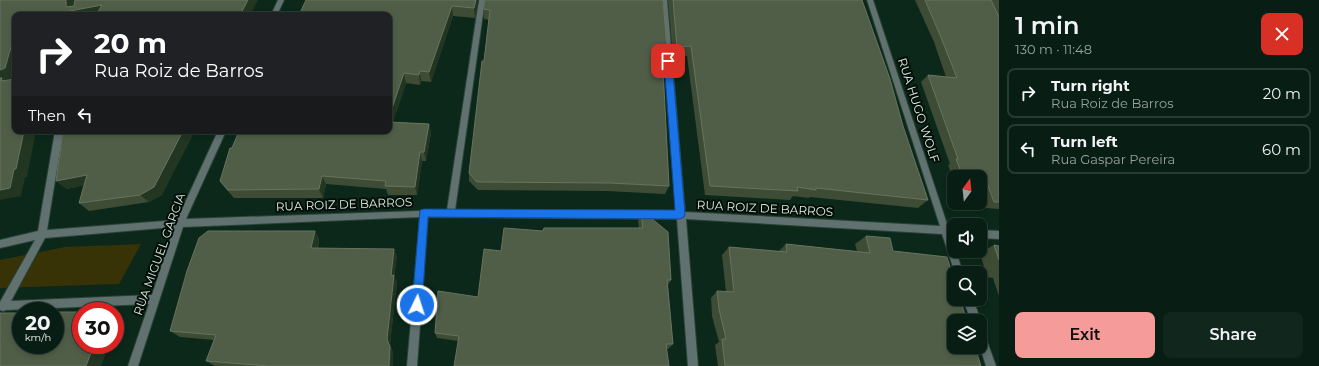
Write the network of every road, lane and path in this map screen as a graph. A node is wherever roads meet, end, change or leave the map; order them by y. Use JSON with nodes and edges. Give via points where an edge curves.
{"nodes":[{"id":1,"x":281,"y":0,"type":"edge"},
{"id":2,"x":482,"y":0,"type":"edge"},
{"id":3,"x":664,"y":0,"type":"edge"},
{"id":4,"x":870,"y":0,"type":"edge"},
{"id":5,"x":275,"y":12,"type":"edge"},
{"id":6,"x":59,"y":134,"type":"edge"},
{"id":7,"x":221,"y":134,"type":"edge"},
{"id":8,"x":424,"y":213,"type":"junction"},
{"id":9,"x":450,"y":214,"type":"junction"},
{"id":10,"x":680,"y":214,"type":"junction"},
{"id":11,"x":180,"y":223,"type":"junction"},
{"id":12,"x":945,"y":231,"type":"junction"},
{"id":13,"x":42,"y":234,"type":"junction"},
{"id":14,"x":987,"y":234,"type":"edge"},
{"id":15,"x":999,"y":235,"type":"edge"},
{"id":16,"x":0,"y":244,"type":"edge"},
{"id":17,"x":957,"y":266,"type":"edge"},
{"id":18,"x":154,"y":299,"type":"junction"},
{"id":19,"x":1,"y":306,"type":"edge"},
{"id":20,"x":987,"y":354,"type":"edge"},
{"id":21,"x":133,"y":366,"type":"edge"},
{"id":22,"x":412,"y":366,"type":"edge"},
{"id":23,"x":693,"y":366,"type":"edge"},
{"id":24,"x":991,"y":366,"type":"edge"}],
"edges":[{"from":1,"to":5,"type":"street"},
{"from":2,"to":9,"type":"street"},
{"from":3,"to":10,"type":"street"},
{"from":4,"to":12,"type":"street","name":"RUA HUGO WOLF"},
{"from":6,"to":13,"type":"street"},
{"from":7,"to":11,"type":"street","name":"RUA MIGUEL GARCIA"},
{"from":8,"to":9,"type":"street","name":"RUA ROIZ DE BARROS"},
{"from":8,"to":11,"type":"street","name":"RUA ROIZ DE BARROS"},
{"from":8,"to":22,"type":"street"},
{"from":9,"to":10,"type":"street","name":"RUA ROIZ DE BARROS"},
{"from":10,"to":12,"type":"street","name":"RUA ROIZ DE BARROS"},
{"from":10,"to":23,"type":"street"},
{"from":11,"to":13,"type":"street","name":"RUA ROIZ DE BARROS"},
{"from":11,"to":18,"type":"street","name":"RUA MIGUEL GARCIA"},
{"from":12,"to":17,"type":"street","name":"RUA HUGO WOLF"},
{"from":13,"to":16,"type":"street","name":"RUA ROIZ DE BARROS"},
{"from":13,"to":19,"type":"street"},
{"from":14,"to":15,"type":"street"},
{"from":18,"to":19,"type":"street"},
{"from":18,"to":21,"type":"street","name":"RUA MIGUEL GARCIA"},
{"from":20,"to":24,"type":"street"}]}
